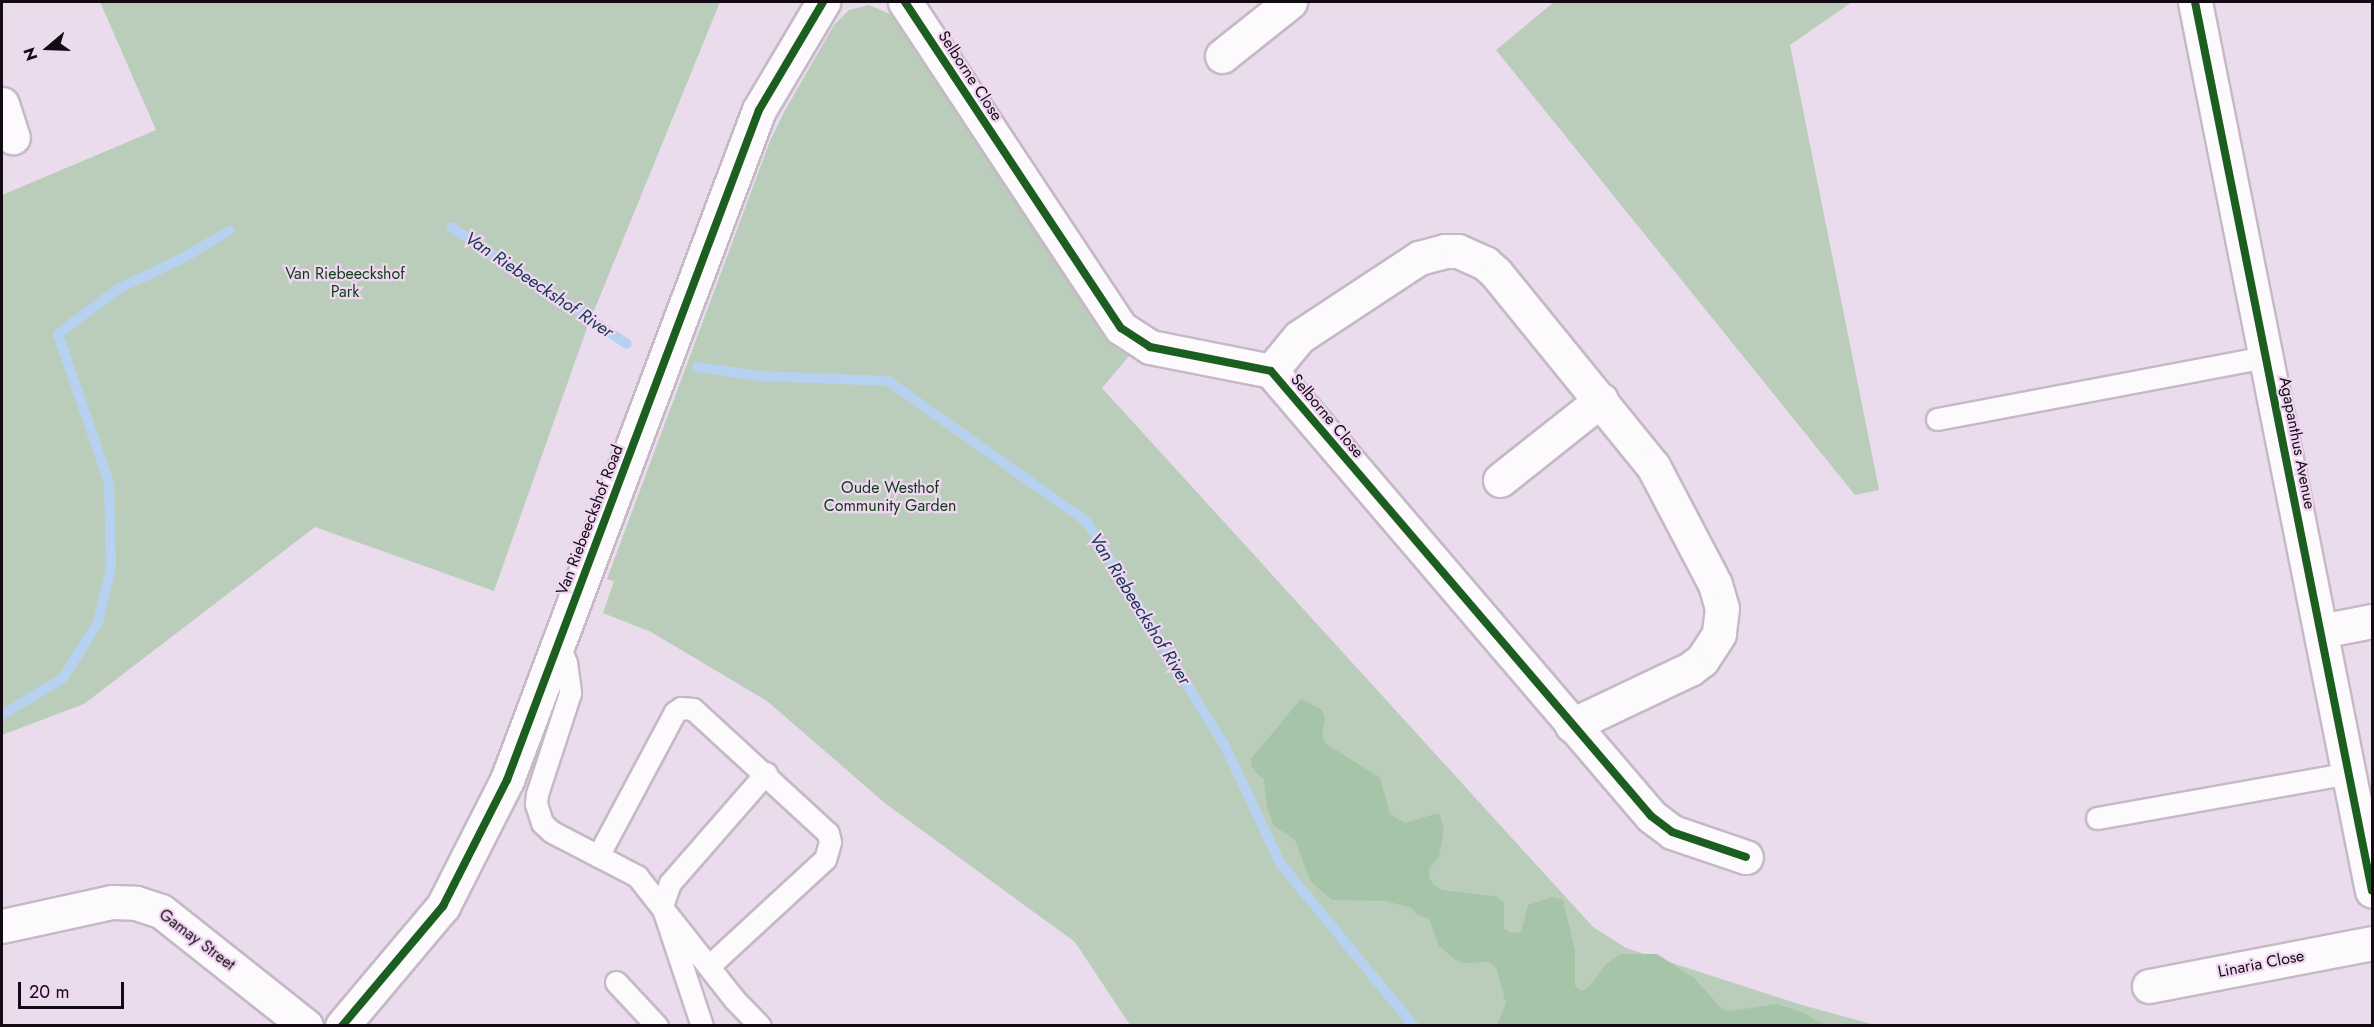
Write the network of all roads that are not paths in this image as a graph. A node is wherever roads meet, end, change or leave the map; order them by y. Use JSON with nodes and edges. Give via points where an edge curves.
{"nodes":[{"id":1,"x":823,"y":2,"type":"edge"},
{"id":2,"x":905,"y":2,"type":"edge"},
{"id":3,"x":1290,"y":2,"type":"edge"},
{"id":4,"x":2195,"y":2,"type":"edge"},
{"id":5,"x":1222,"y":57,"type":"dead end"},
{"id":6,"x":2,"y":104,"type":"edge"},
{"id":7,"x":13,"y":137,"type":"dead end"},
{"id":8,"x":2266,"y":357,"type":"junction"},
{"id":9,"x":1271,"y":371,"type":"junction"},
{"id":10,"x":1601,"y":400,"type":"junction"},
{"id":11,"x":1937,"y":419,"type":"dead end"},
{"id":12,"x":1500,"y":480,"type":"dead end"},
{"id":13,"x":2373,"y":621,"type":"edge"},
{"id":14,"x":2321,"y":631,"type":"junction"},
{"id":15,"x":558,"y":643,"type":"junction"},
{"id":16,"x":1572,"y":725,"type":"junction"},
{"id":17,"x":766,"y":772,"type":"junction"},
{"id":18,"x":2349,"y":773,"type":"junction"},
{"id":19,"x":2097,"y":818,"type":"dead end"},
{"id":20,"x":598,"y":856,"type":"junction"},
{"id":21,"x":1746,"y":857,"type":"dead end"},
{"id":22,"x":2373,"y":891,"type":"edge"},
{"id":23,"x":662,"y":906,"type":"junction"},
{"id":24,"x":2,"y":926,"type":"edge"},
{"id":25,"x":2373,"y":943,"type":"edge"},
{"id":26,"x":710,"y":965,"type":"junction"},
{"id":27,"x":616,"y":982,"type":"dead end"},
{"id":28,"x":2148,"y":986,"type":"dead end"},
{"id":29,"x":306,"y":1026,"type":"edge"},
{"id":30,"x":342,"y":1026,"type":"edge"},
{"id":31,"x":657,"y":1026,"type":"edge"},
{"id":32,"x":702,"y":1026,"type":"edge"},
{"id":33,"x":760,"y":1026,"type":"edge"}],
"edges":[{"from":1,"to":15,"type":"street","name":"Van Riebeeckshof Road","via":[[759,110]]},
{"from":2,"to":9,"type":"street","name":"Selborne Close","via":[[1121,328],[1150,347]]},
{"from":3,"to":5,"type":"street"},
{"from":4,"to":8,"type":"street","name":"Agapanthus Avenue"},
{"from":6,"to":7,"type":"street"},
{"from":8,"to":11,"type":"lane"},
{"from":8,"to":14,"type":"street","name":"Agapanthus Avenue"},
{"from":9,"to":10,"type":"street","name":"Selborne Close","via":[[1299,337],[1419,258],[1458,251],[1485,263],[1496,273]]},
{"from":9,"to":16,"type":"street","name":"Selborne Close"},
{"from":10,"to":12,"type":"street"},
{"from":10,"to":16,"type":"street","name":"Selborne Close","via":[[1653,466],[1715,584],[1722,621],[1712,648],[1690,669]]},
{"from":13,"to":14,"type":"street"},
{"from":14,"to":18,"type":"street","name":"Agapanthus Avenue"},
{"from":15,"to":20,"type":"lane","via":[[566,663],[570,693],[536,804],[542,824]]},
{"from":15,"to":30,"type":"street","name":"Van Riebeeckshof Road","via":[[507,780],[443,906]]},
{"from":16,"to":21,"type":"street","name":"Selborne Close","via":[[1661,825]]},
{"from":17,"to":20,"type":"lane","via":[[693,709],[681,708],[675,712]]},
{"from":17,"to":23,"type":"lane","via":[[670,882]]},
{"from":17,"to":26,"type":"lane","via":[[828,833],[825,859]]},
{"from":18,"to":19,"type":"lane"},
{"from":18,"to":22,"type":"street","name":"Agapanthus Avenue"},
{"from":20,"to":23,"type":"lane","via":[[637,876]]},
{"from":23,"to":26,"type":"lane"},
{"from":23,"to":32,"type":"lane"},
{"from":24,"to":29,"type":"street","name":"Gamay Street","via":[[112,902],[136,903],[161,911]]},
{"from":25,"to":28,"type":"street","name":"Linaria Close"},
{"from":26,"to":33,"type":"lane"},
{"from":27,"to":31,"type":"lane"}]}
